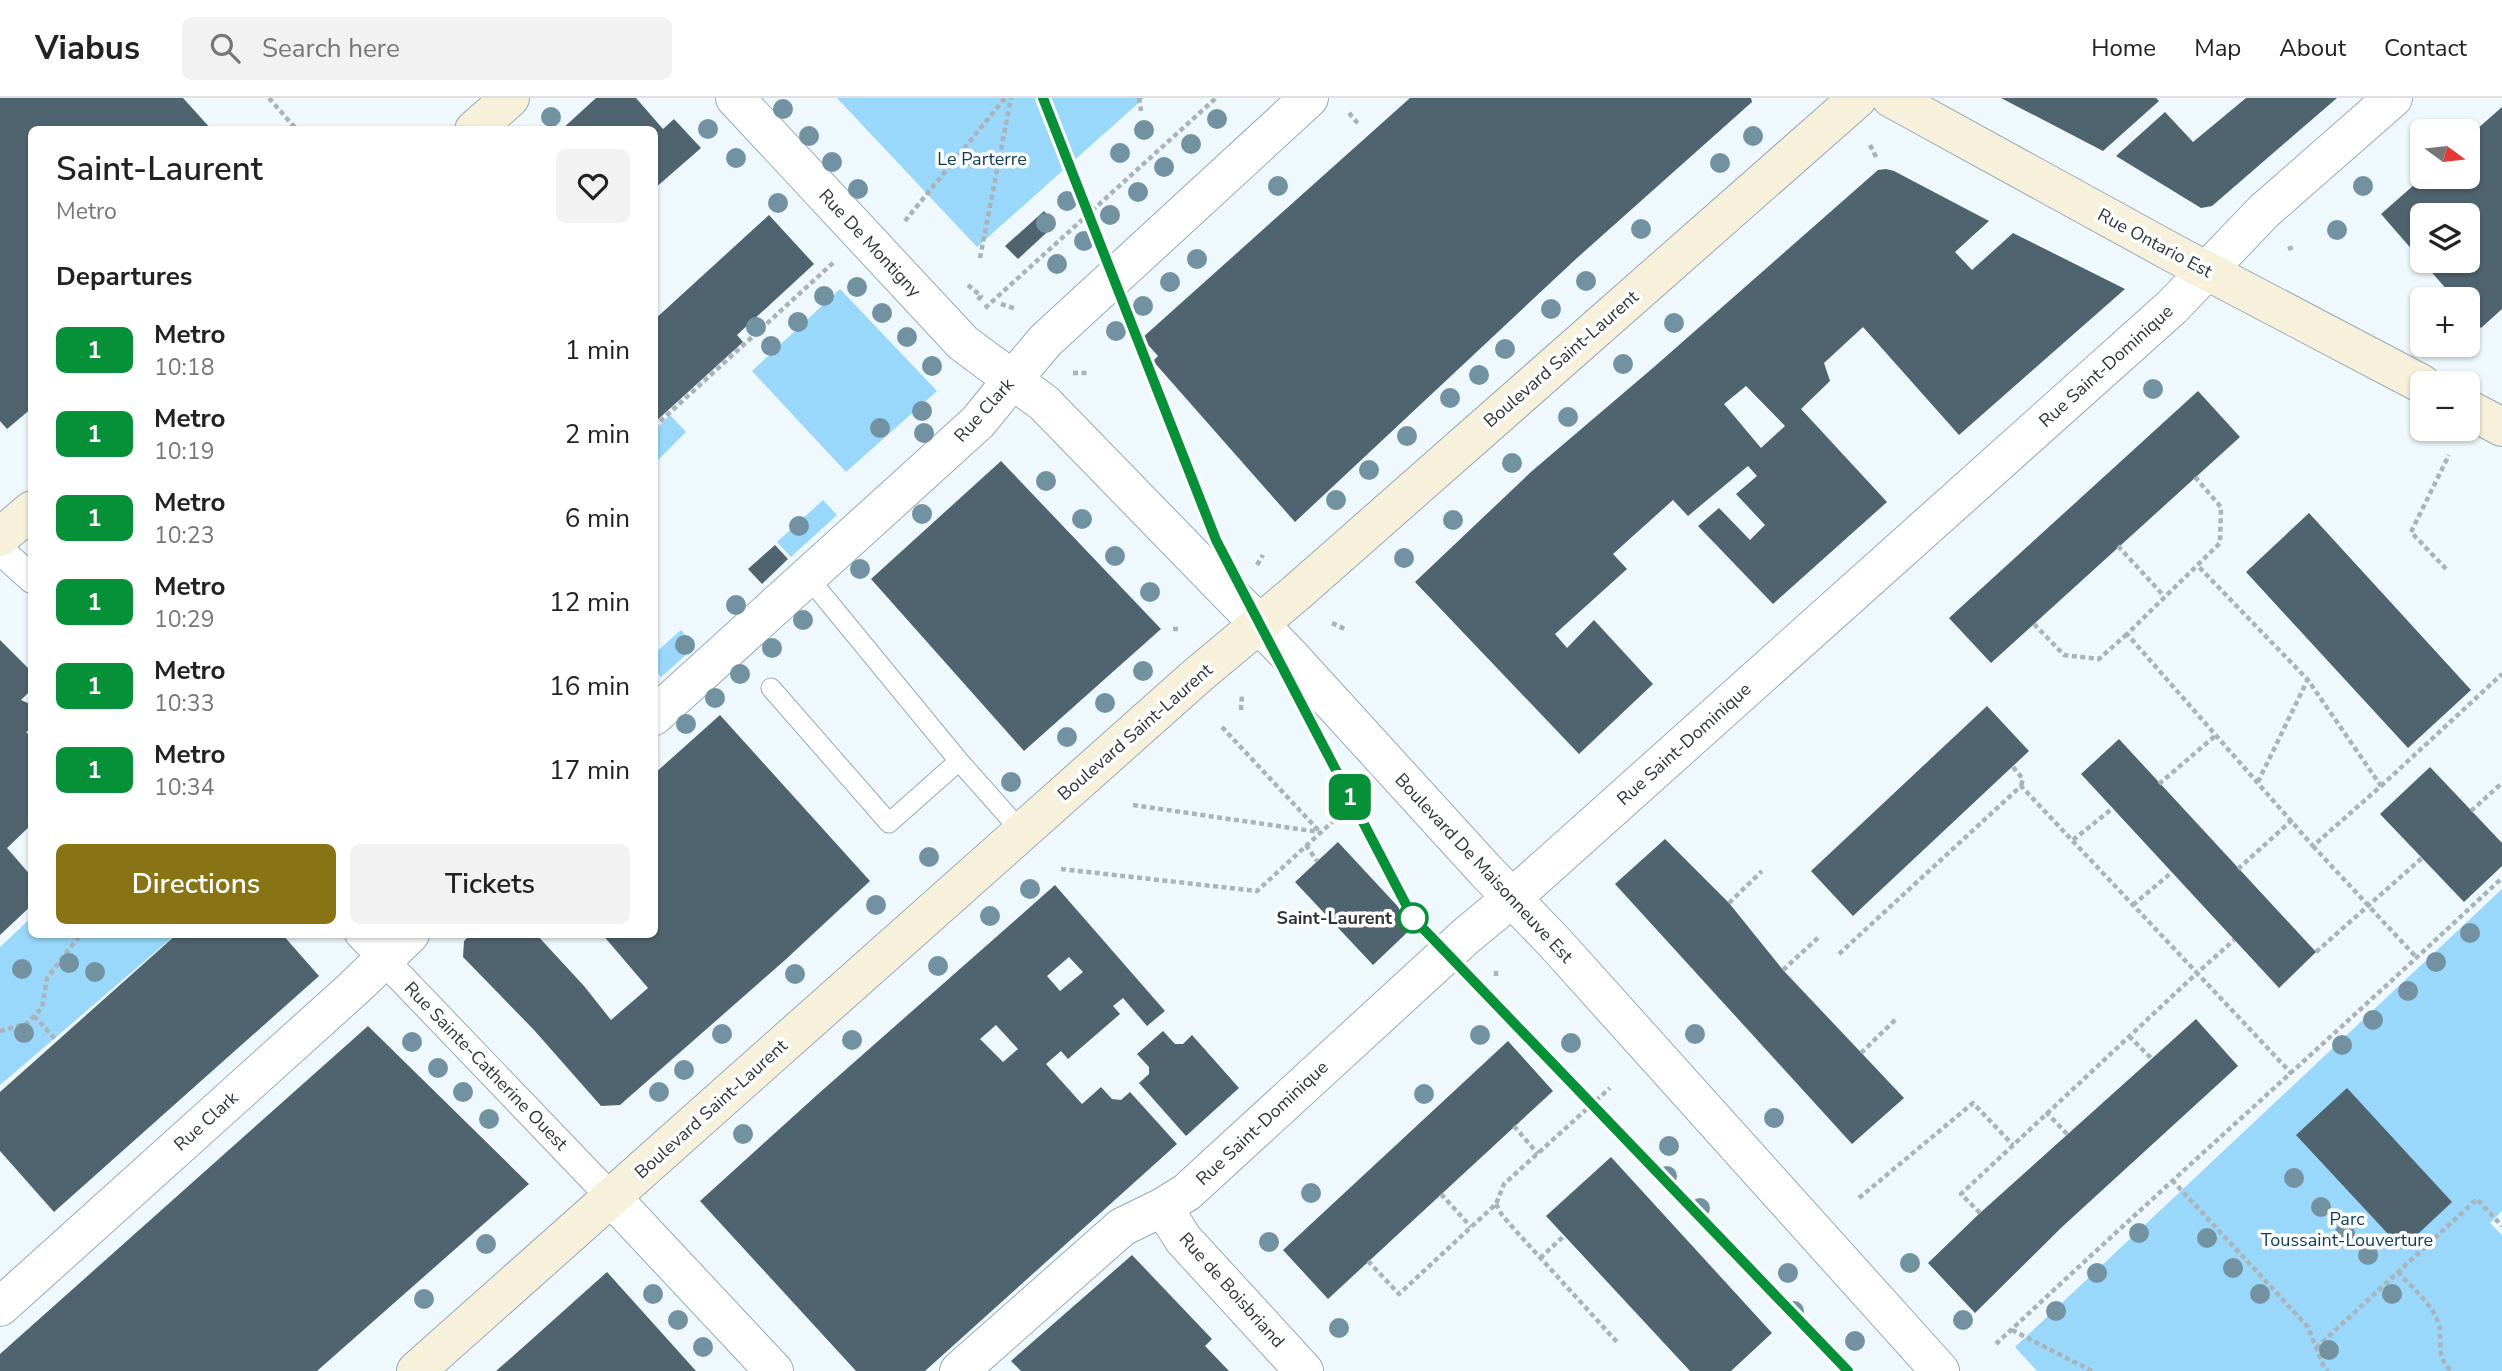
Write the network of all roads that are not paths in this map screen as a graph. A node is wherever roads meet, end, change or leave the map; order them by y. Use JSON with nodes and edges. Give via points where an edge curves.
{"nodes":[{"id":1,"x":510,"y":98,"type":"edge"},
{"id":2,"x":735,"y":98,"type":"edge"},
{"id":3,"x":1309,"y":98,"type":"edge"},
{"id":4,"x":1858,"y":98,"type":"edge"},
{"id":5,"x":1891,"y":98,"type":"edge"},
{"id":6,"x":2393,"y":98,"type":"edge"},
{"id":7,"x":478,"y":126,"type":"edge"},
{"id":8,"x":2207,"y":271,"type":"junction"},
{"id":9,"x":2410,"y":378,"type":"edge"},
{"id":10,"x":1013,"y":379,"type":"junction"},
{"id":11,"x":2480,"y":415,"type":"edge"},
{"id":12,"x":2502,"y":427,"type":"edge"},
{"id":13,"x":28,"y":513,"type":"edge"},
{"id":14,"x":0,"y":537,"type":"edge"},
{"id":15,"x":0,"y":550,"type":"edge"},
{"id":16,"x":28,"y":575,"type":"edge"},
{"id":17,"x":807,"y":576,"type":"junction"},
{"id":18,"x":1258,"y":625,"type":"junction"},
{"id":19,"x":771,"y":688,"type":"dead end"},
{"id":20,"x":658,"y":712,"type":"edge"},
{"id":21,"x":959,"y":761,"type":"junction"},
{"id":22,"x":1022,"y":832,"type":"junction"},
{"id":23,"x":1512,"y":898,"type":"junction"},
{"id":24,"x":399,"y":938,"type":"edge"},
{"id":25,"x":371,"y":948,"type":"edge"},
{"id":26,"x":611,"y":1198,"type":"junction"},
{"id":27,"x":1163,"y":1207,"type":"junction"},
{"id":28,"x":0,"y":1307,"type":"edge"},
{"id":29,"x":416,"y":1371,"type":"edge"},
{"id":30,"x":774,"y":1371,"type":"edge"},
{"id":31,"x":959,"y":1371,"type":"edge"},
{"id":32,"x":1304,"y":1371,"type":"edge"},
{"id":33,"x":1940,"y":1371,"type":"edge"}],
"edges":[{"from":1,"to":7,"type":"main road"},
{"from":2,"to":10,"type":"street","name":"Rue De Montigny","via":[[963,343]]},
{"from":3,"to":10,"type":"street","name":"Rue Clark","via":[[1045,341]]},
{"from":4,"to":18,"type":"main road","name":"Boulevard Saint-Laurent"},
{"from":5,"to":8,"type":"main road","name":"Rue Ontario Est"},
{"from":6,"to":8,"type":"street","name":"Rue Saint-Dominique","via":[[2264,211]]},
{"from":8,"to":9,"type":"main road","name":"Rue Ontario Est"},
{"from":8,"to":23,"type":"street","name":"Rue Saint-Dominique"},
{"from":10,"to":17,"type":"street","name":"Rue Clark","via":[[978,422]]},
{"from":10,"to":18,"type":"street","name":"Boulevard De Maisonneuve Est","via":[[1044,403]]},
{"from":11,"to":12,"type":"main road"},
{"from":13,"to":14,"type":"main road"},
{"from":15,"to":16,"type":"street"},
{"from":17,"to":20,"type":"street","name":"Rue Clark"},
{"from":17,"to":21,"type":"lane"},
{"from":18,"to":22,"type":"main road","name":"Boulevard Saint-Laurent"},
{"from":18,"to":23,"type":"street","name":"Boulevard De Maisonneuve Est"},
{"from":19,"to":21,"type":"lane","via":[[889,823]]},
{"from":21,"to":22,"type":"lane"},
{"from":22,"to":26,"type":"main road","name":"Boulevard Saint-Laurent"},
{"from":23,"to":27,"type":"street","name":"Rue Saint-Dominique","via":[[1187,1192]]},
{"from":23,"to":33,"type":"street","name":"Boulevard De Maisonneuve Est"},
{"from":24,"to":25,"type":"street","name":"Rue Clark"},
{"from":25,"to":26,"type":"street","name":"Rue Sainte-Catherine Ouest"},
{"from":25,"to":28,"type":"street","name":"Rue Clark"},
{"from":26,"to":29,"type":"main road","name":"Boulevard Saint-Laurent"},
{"from":26,"to":30,"type":"street"},
{"from":27,"to":31,"type":"street","name":"Rue Saint-Dominique","via":[[1122,1227]]},
{"from":27,"to":32,"type":"street","name":"Rue de Boisbriand","via":[[1183,1239]]}]}
